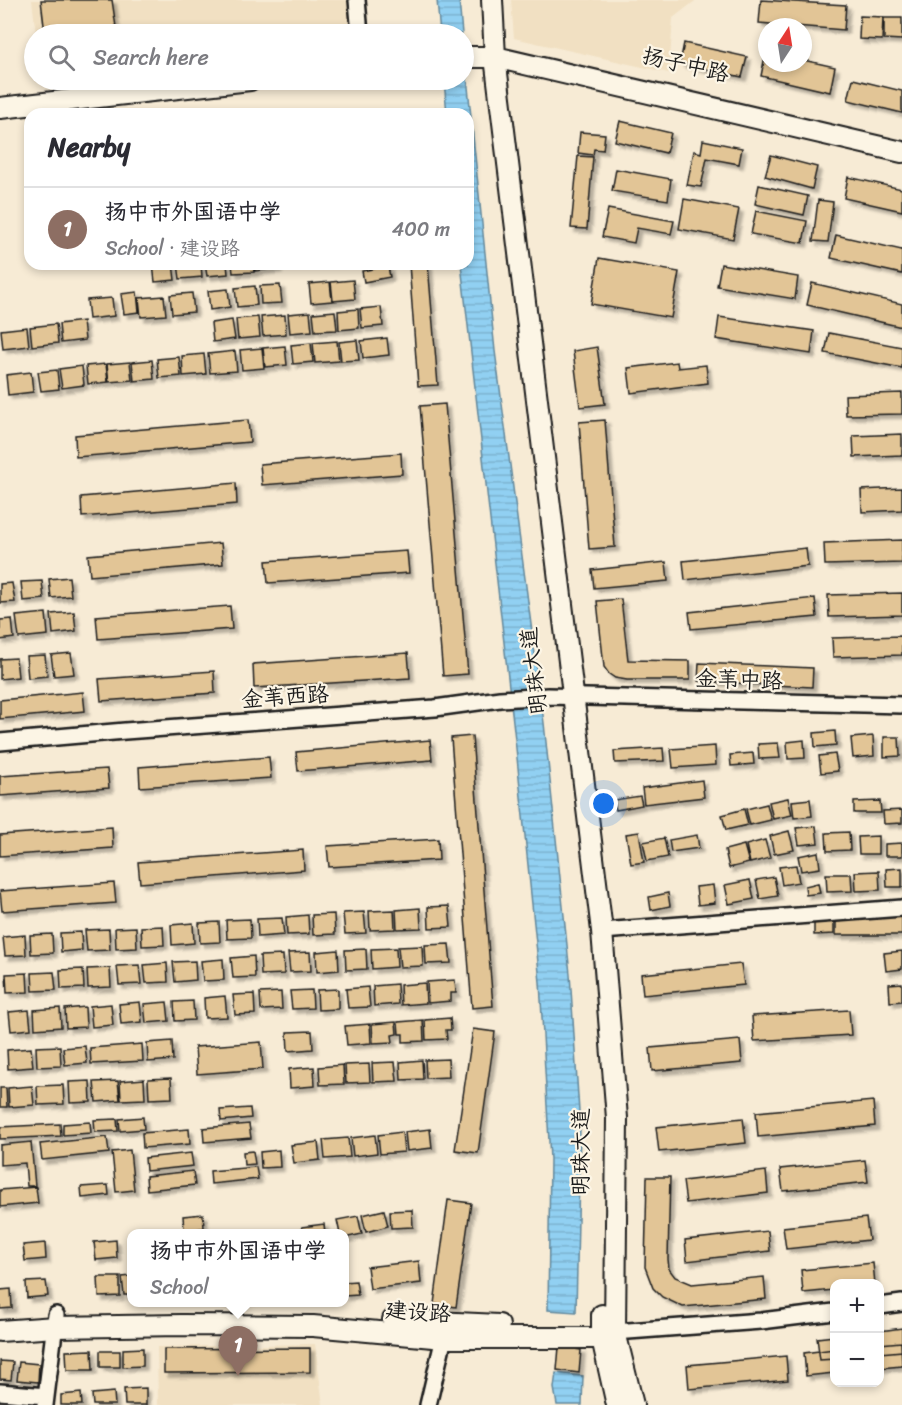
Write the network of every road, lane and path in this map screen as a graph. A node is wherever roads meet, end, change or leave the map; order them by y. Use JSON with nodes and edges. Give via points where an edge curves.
{"nodes":[{"id":1,"x":357,"y":0,"type":"edge"},
{"id":2,"x":480,"y":0,"type":"edge"},
{"id":3,"x":492,"y":0,"type":"edge"},
{"id":4,"x":359,"y":24,"type":"edge"},
{"id":5,"x":478,"y":51,"type":"edge"},
{"id":6,"x":63,"y":90,"type":"edge"},
{"id":7,"x":161,"y":90,"type":"edge"},
{"id":8,"x":0,"y":97,"type":"edge"},
{"id":9,"x":0,"y":108,"type":"edge"},
{"id":10,"x":902,"y":139,"type":"edge"},
{"id":11,"x":902,"y":152,"type":"edge"},
{"id":12,"x":561,"y":696,"type":"junction"},
{"id":13,"x":902,"y":705,"type":"edge"},
{"id":14,"x":0,"y":742,"type":"edge"},
{"id":15,"x":902,"y":908,"type":"edge"},
{"id":16,"x":602,"y":931,"type":"junction"},
{"id":17,"x":902,"y":1303,"type":"edge"},
{"id":18,"x":884,"y":1305,"type":"edge"},
{"id":19,"x":830,"y":1312,"type":"edge"},
{"id":20,"x":0,"y":1319,"type":"edge"},
{"id":21,"x":55,"y":1321,"type":"junction"},
{"id":22,"x":0,"y":1331,"type":"edge"},
{"id":23,"x":446,"y":1331,"type":"junction"},
{"id":24,"x":606,"y":1332,"type":"junction"},
{"id":25,"x":0,"y":1392,"type":"edge"},
{"id":26,"x":46,"y":1400,"type":"edge"},
{"id":27,"x":428,"y":1405,"type":"edge"},
{"id":28,"x":616,"y":1405,"type":"edge"},
{"id":29,"x":633,"y":1405,"type":"edge"}],
"edges":[{"from":1,"to":4,"type":"street"},
{"from":2,"to":5,"type":"main road","name":"明珠大道"},
{"from":3,"to":5,"type":"main road","name":"明珠大道"},
{"from":5,"to":10,"type":"main road","name":"扬子中路"},
{"from":5,"to":11,"type":"main road","name":"扬子中路"},
{"from":5,"to":12,"type":"main road","name":"明珠大道"},
{"from":6,"to":8,"type":"main road"},
{"from":7,"to":9,"type":"main road"},
{"from":12,"to":13,"type":"street","name":"金苇中路"},
{"from":12,"to":14,"type":"street","name":"金苇西路"},
{"from":12,"to":16,"type":"main road","name":"明珠大道"},
{"from":12,"to":24,"type":"main road","name":"明珠大道","via":[[606,1119]]},
{"from":15,"to":16,"type":"street"},
{"from":16,"to":24,"type":"main road","name":"明珠大道","via":[[617,1118]]},
{"from":17,"to":18,"type":"street"},
{"from":19,"to":24,"type":"street","name":"建设路"},
{"from":20,"to":21,"type":"main road","name":"建设路"},
{"from":21,"to":22,"type":"main road","name":"建设路"},
{"from":21,"to":23,"type":"main road","name":"建设路"},
{"from":21,"to":26,"type":"street"},
{"from":23,"to":24,"type":"main road","name":"建设路"},
{"from":23,"to":27,"type":"street"},
{"from":24,"to":28,"type":"main road"},
{"from":24,"to":29,"type":"main road"},
{"from":25,"to":26,"type":"street"}]}
